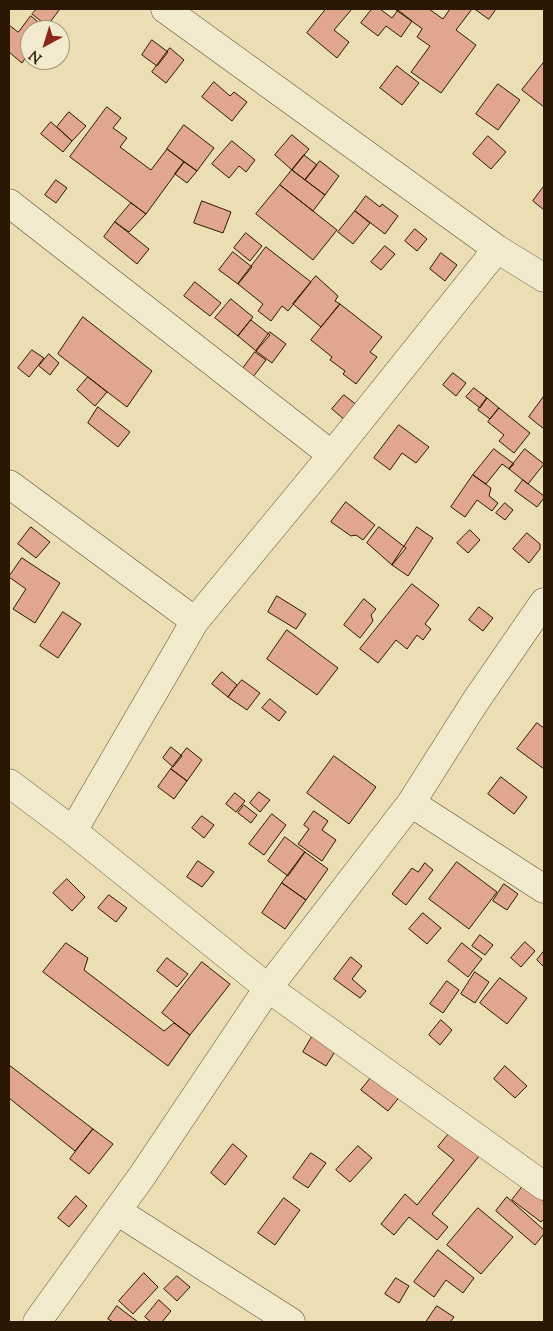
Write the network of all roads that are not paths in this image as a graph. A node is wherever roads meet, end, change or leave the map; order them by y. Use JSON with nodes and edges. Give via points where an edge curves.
{"nodes":[{"id":1,"x":165,"y":9,"type":"edge"},
{"id":2,"x":9,"y":203,"type":"edge"},
{"id":3,"x":497,"y":249,"type":"junction"},
{"id":4,"x":544,"y":278,"type":"edge"},
{"id":5,"x":332,"y":455,"type":"junction"},
{"id":6,"x":9,"y":484,"type":"edge"},
{"id":7,"x":542,"y":608,"type":"edge"},
{"id":8,"x":195,"y":621,"type":"junction"},
{"id":9,"x":9,"y":783,"type":"edge"},
{"id":10,"x":411,"y":803,"type":"junction"},
{"id":11,"x":73,"y":831,"type":"junction"},
{"id":12,"x":544,"y":890,"type":"edge"},
{"id":13,"x":268,"y":988,"type":"junction"},
{"id":14,"x":544,"y":1186,"type":"edge"},
{"id":15,"x":117,"y":1211,"type":"junction"},
{"id":16,"x":38,"y":1322,"type":"edge"},
{"id":17,"x":291,"y":1322,"type":"edge"}],
"edges":[{"from":1,"to":3,"type":"street"},
{"from":2,"to":5,"type":"street"},
{"from":3,"to":4,"type":"street"},
{"from":3,"to":5,"type":"street"},
{"from":5,"to":8,"type":"street"},
{"from":6,"to":8,"type":"street"},
{"from":7,"to":10,"type":"street"},
{"from":8,"to":11,"type":"street"},
{"from":9,"to":11,"type":"street"},
{"from":10,"to":12,"type":"street"},
{"from":10,"to":13,"type":"street"},
{"from":11,"to":13,"type":"street"},
{"from":13,"to":14,"type":"street"},
{"from":13,"to":15,"type":"street"},
{"from":15,"to":16,"type":"street"},
{"from":15,"to":17,"type":"street"}]}
